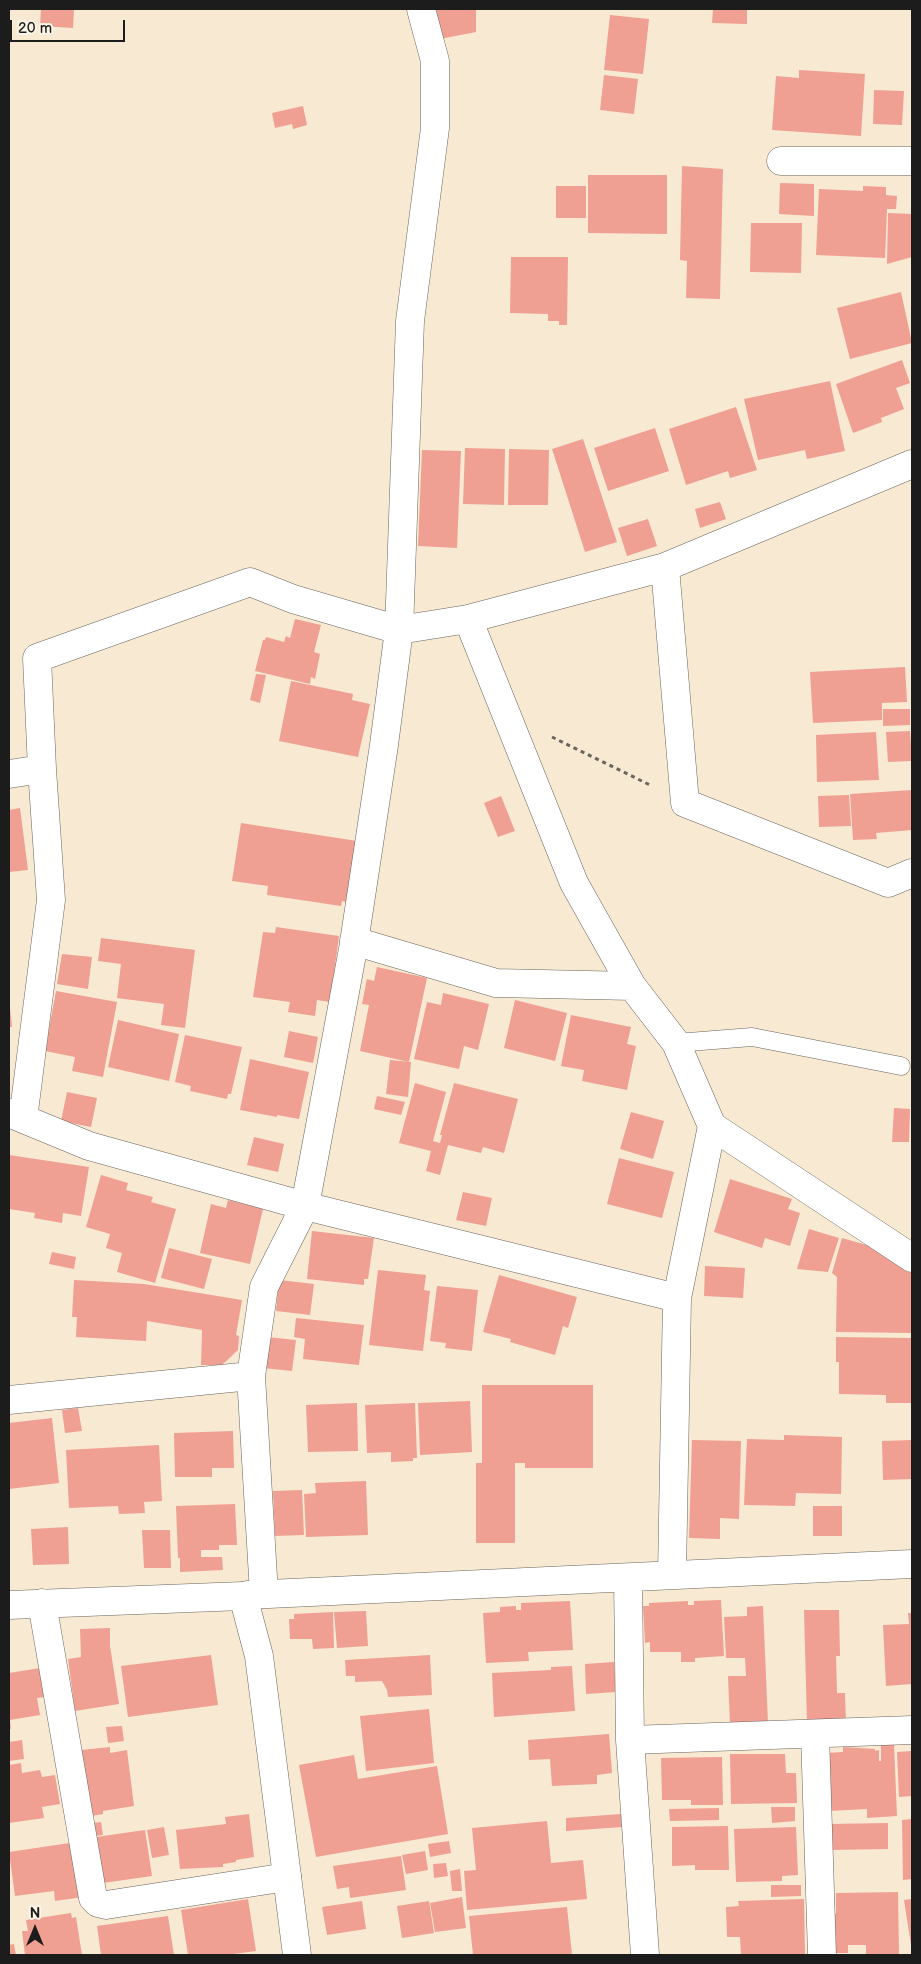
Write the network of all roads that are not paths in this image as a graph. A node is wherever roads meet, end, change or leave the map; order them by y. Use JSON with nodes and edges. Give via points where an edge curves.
{"nodes":[{"id":1,"x":421,"y":9,"type":"edge"},
{"id":2,"x":781,"y":161,"type":"dead end"},
{"id":3,"x":912,"y":161,"type":"edge"},
{"id":4,"x":912,"y":464,"type":"edge"},
{"id":5,"x":665,"y":567,"type":"junction"},
{"id":6,"x":468,"y":618,"type":"junction"},
{"id":7,"x":399,"y":630,"type":"junction"},
{"id":8,"x":42,"y":769,"type":"junction"},
{"id":9,"x":9,"y":774,"type":"edge"},
{"id":10,"x":912,"y":873,"type":"edge"},
{"id":11,"x":354,"y":942,"type":"junction"},
{"id":12,"x":632,"y":986,"type":"junction"},
{"id":13,"x":676,"y":1043,"type":"junction"},
{"id":14,"x":901,"y":1066,"type":"dead end"},
{"id":15,"x":16,"y":1116,"type":"edge"},
{"id":16,"x":712,"y":1126,"type":"junction"},
{"id":17,"x":305,"y":1206,"type":"junction"},
{"id":18,"x":912,"y":1258,"type":"edge"},
{"id":19,"x":677,"y":1298,"type":"junction"},
{"id":20,"x":251,"y":1376,"type":"junction"},
{"id":21,"x":9,"y":1400,"type":"edge"},
{"id":22,"x":912,"y":1564,"type":"edge"},
{"id":23,"x":672,"y":1574,"type":"junction"},
{"id":24,"x":628,"y":1578,"type":"junction"},
{"id":25,"x":254,"y":1595,"type":"junction"},
{"id":26,"x":42,"y":1603,"type":"junction"},
{"id":27,"x":9,"y":1605,"type":"edge"},
{"id":28,"x":912,"y":1730,"type":"edge"},
{"id":29,"x":815,"y":1734,"type":"junction"},
{"id":30,"x":630,"y":1740,"type":"junction"},
{"id":31,"x":287,"y":1877,"type":"junction"},
{"id":32,"x":297,"y":1955,"type":"edge"},
{"id":33,"x":645,"y":1955,"type":"edge"},
{"id":34,"x":822,"y":1955,"type":"edge"}],
"edges":[{"from":1,"to":7,"type":"street","via":[[436,61],[436,128],[410,321]]},
{"from":2,"to":3,"type":"street"},
{"from":4,"to":5,"type":"street"},
{"from":5,"to":6,"type":"street"},
{"from":5,"to":10,"type":"street","via":[[685,803],[888,883]]},
{"from":6,"to":7,"type":"street"},
{"from":6,"to":12,"type":"street","via":[[574,883]]},
{"from":7,"to":8,"type":"street","via":[[292,599],[250,582],[38,658]]},
{"from":7,"to":11,"type":"street"},
{"from":8,"to":9,"type":"street"},
{"from":8,"to":15,"type":"street","via":[[51,900]]},
{"from":11,"to":12,"type":"street","via":[[496,983]]},
{"from":11,"to":17,"type":"street"},
{"from":12,"to":13,"type":"street"},
{"from":13,"to":14,"type":"lane","via":[[752,1037]]},
{"from":13,"to":16,"type":"street"},
{"from":15,"to":17,"type":"street","via":[[89,1146]]},
{"from":16,"to":18,"type":"street"},
{"from":16,"to":19,"type":"street"},
{"from":17,"to":19,"type":"street"},
{"from":17,"to":20,"type":"street","via":[[264,1287]]},
{"from":19,"to":23,"type":"street"},
{"from":20,"to":21,"type":"street"},
{"from":20,"to":25,"type":"street"},
{"from":22,"to":23,"type":"street"},
{"from":23,"to":24,"type":"street"},
{"from":24,"to":25,"type":"street"},
{"from":24,"to":30,"type":"street"},
{"from":25,"to":26,"type":"street"},
{"from":25,"to":31,"type":"street"},
{"from":26,"to":27,"type":"street"},
{"from":26,"to":31,"type":"street","via":[[93,1898],[106,1905]]},
{"from":28,"to":29,"type":"street"},
{"from":29,"to":30,"type":"street"},
{"from":29,"to":34,"type":"street"},
{"from":30,"to":33,"type":"street"},
{"from":31,"to":32,"type":"street"}]}
